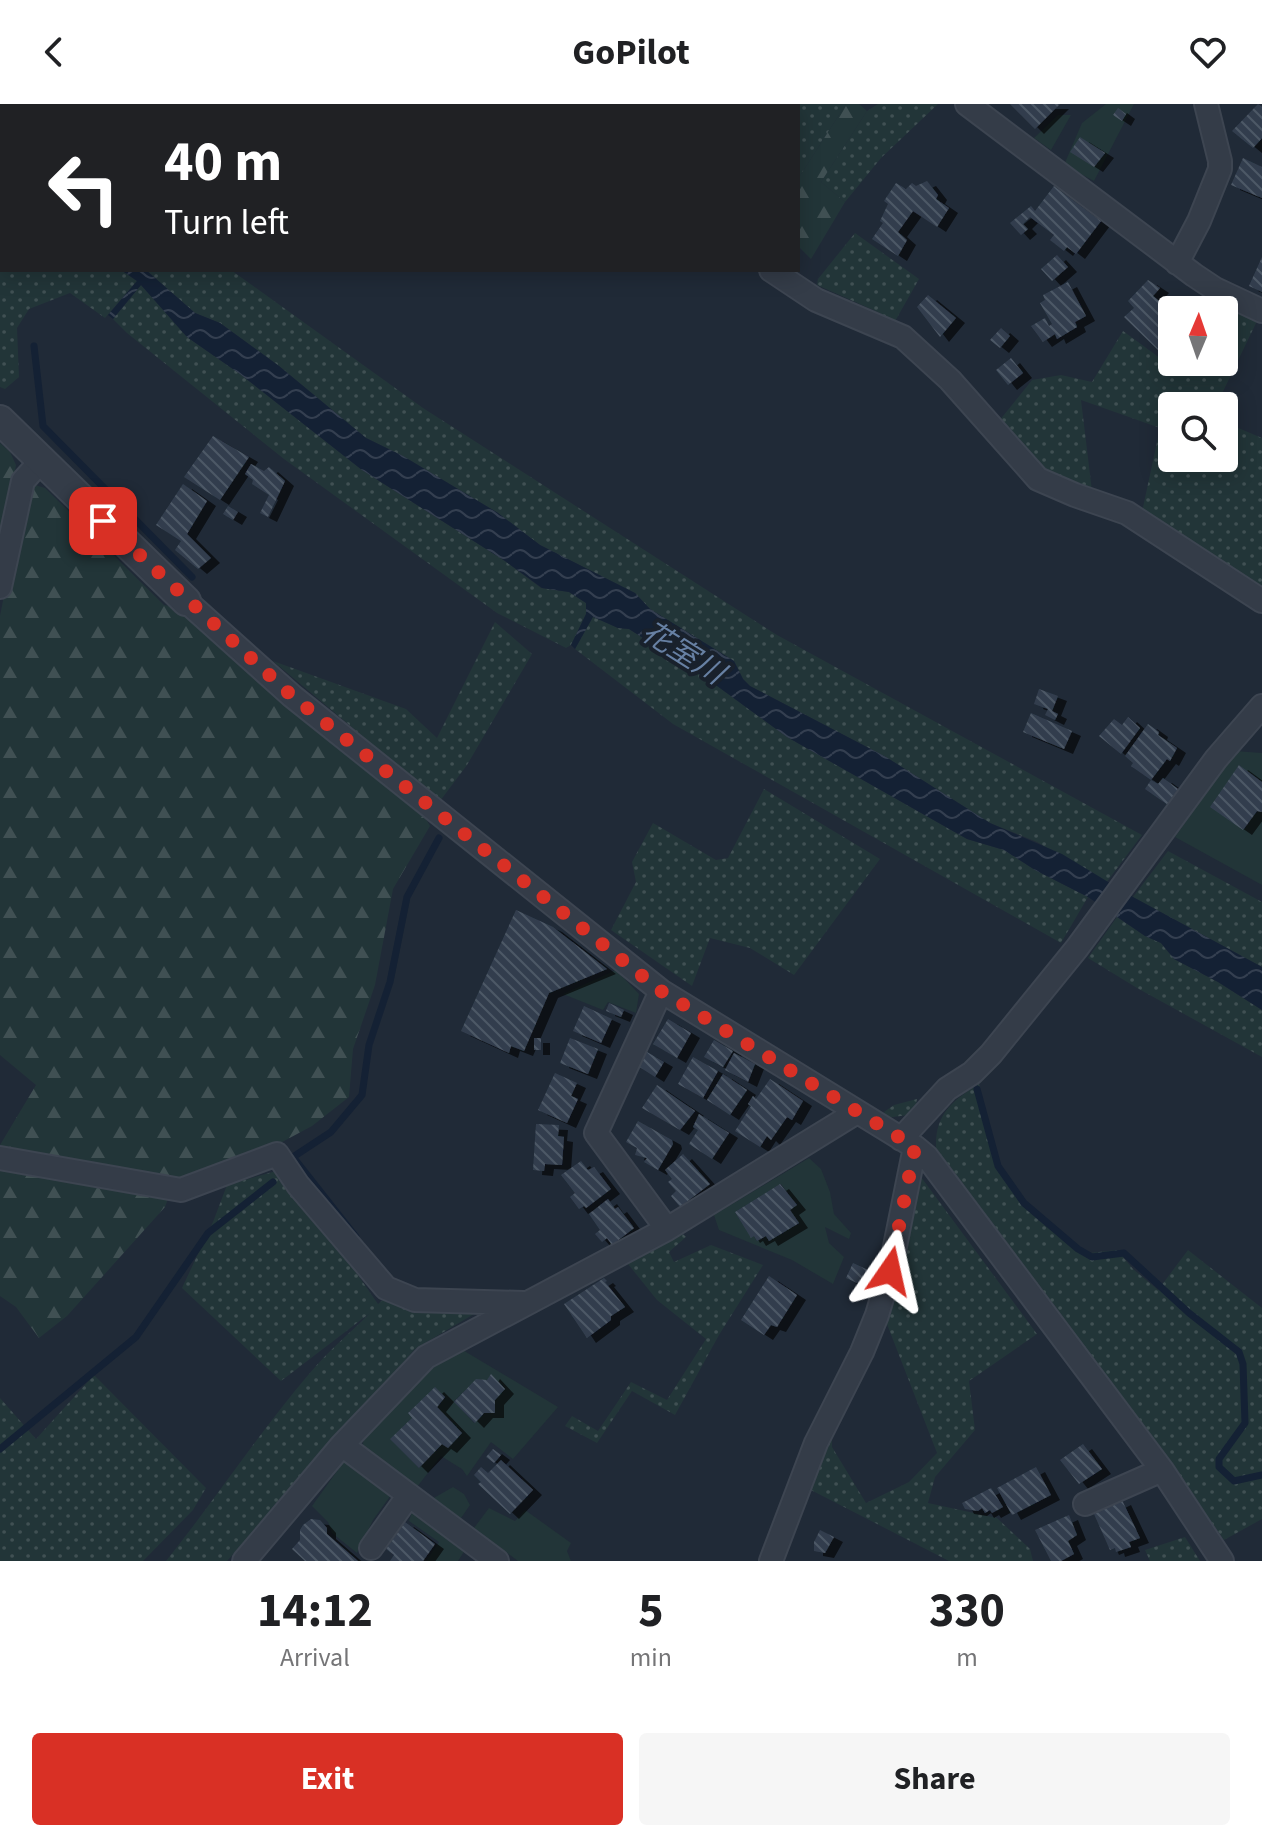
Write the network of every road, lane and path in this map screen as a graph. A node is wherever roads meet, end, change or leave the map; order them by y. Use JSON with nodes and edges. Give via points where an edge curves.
{"nodes":[{"id":1,"x":967,"y":104,"type":"edge"},
{"id":2,"x":1206,"y":104,"type":"edge"},
{"id":3,"x":1177,"y":263,"type":"junction"},
{"id":4,"x":774,"y":272,"type":"edge"},
{"id":5,"x":1262,"y":311,"type":"edge"},
{"id":6,"x":0,"y":420,"type":"edge"},
{"id":7,"x":41,"y":461,"type":"junction"},
{"id":8,"x":0,"y":587,"type":"edge"},
{"id":9,"x":186,"y":601,"type":"joint"},
{"id":10,"x":1262,"y":601,"type":"edge"},
{"id":11,"x":1262,"y":706,"type":"edge"},
{"id":12,"x":661,"y":991,"type":"junction"},
{"id":13,"x":857,"y":1112,"type":"junction"},
{"id":14,"x":908,"y":1143,"type":"junction"},
{"id":15,"x":0,"y":1158,"type":"edge"},
{"id":16,"x":667,"y":1229,"type":"junction"},
{"id":17,"x":524,"y":1303,"type":"junction"},
{"id":18,"x":342,"y":1445,"type":"junction"},
{"id":19,"x":1162,"y":1470,"type":"junction"},
{"id":20,"x":409,"y":1495,"type":"junction"},
{"id":21,"x":1085,"y":1504,"type":"dead end"},
{"id":22,"x":371,"y":1548,"type":"dead end"},
{"id":23,"x":244,"y":1561,"type":"edge"},
{"id":24,"x":497,"y":1561,"type":"edge"},
{"id":25,"x":771,"y":1561,"type":"edge"},
{"id":26,"x":1222,"y":1561,"type":"edge"}],
"edges":[{"from":1,"to":3,"type":"street"},
{"from":2,"to":3,"type":"street","via":[[1220,169]]},
{"from":3,"to":5,"type":"street"},
{"from":4,"to":10,"type":"street","via":[[816,300],[903,337],[950,380],[1038,479],[1127,513]]},
{"from":6,"to":7,"type":"street"},
{"from":7,"to":8,"type":"street","via":[[23,481]]},
{"from":7,"to":9,"type":"street"},
{"from":9,"to":12,"type":"street","via":[[292,696]]},
{"from":11,"to":14,"type":"street","via":[[1216,759],[1077,948],[991,1054],[947,1089]]},
{"from":12,"to":13,"type":"street"},
{"from":12,"to":16,"type":"street","via":[[596,1133]]},
{"from":13,"to":14,"type":"street"},
{"from":13,"to":16,"type":"street"},
{"from":14,"to":19,"type":"street","via":[[936,1167]]},
{"from":14,"to":25,"type":"street","via":[[890,1271],[877,1315],[816,1443]]},
{"from":15,"to":17,"type":"street","via":[[181,1190],[277,1154],[386,1288],[415,1300]]},
{"from":16,"to":17,"type":"street"},
{"from":17,"to":18,"type":"street","via":[[426,1357]]},
{"from":18,"to":20,"type":"street"},
{"from":18,"to":23,"type":"street"},
{"from":19,"to":21,"type":"street"},
{"from":19,"to":26,"type":"street"},
{"from":20,"to":22,"type":"street"},
{"from":20,"to":24,"type":"street"}]}
